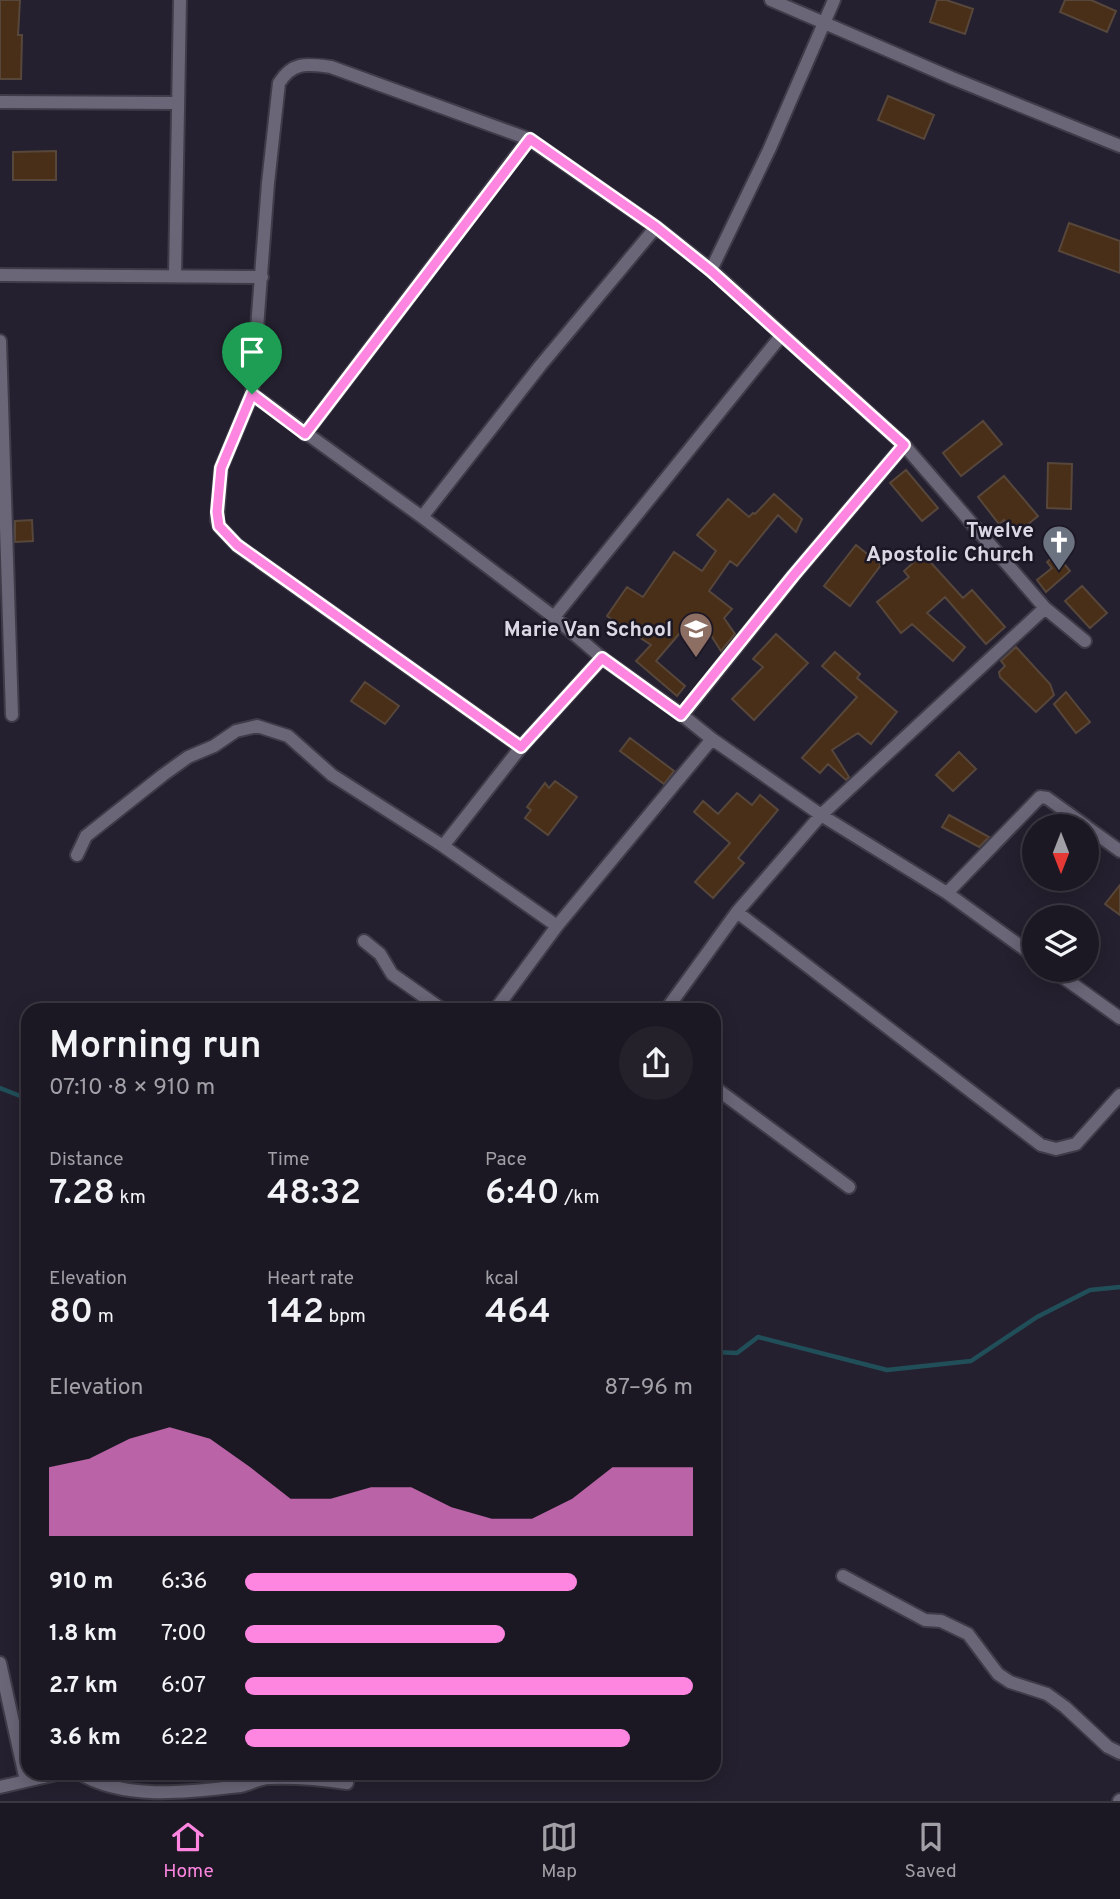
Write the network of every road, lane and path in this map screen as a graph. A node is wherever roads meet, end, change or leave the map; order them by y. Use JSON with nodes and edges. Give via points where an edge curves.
{"nodes":[{"id":1,"x":180,"y":0,"type":"edge"},
{"id":2,"x":771,"y":0,"type":"edge"},
{"id":3,"x":834,"y":0,"type":"edge"},
{"id":4,"x":824,"y":22,"type":"junction"},
{"id":5,"x":0,"y":102,"type":"edge"},
{"id":6,"x":177,"y":103,"type":"junction"},
{"id":7,"x":530,"y":139,"type":"junction"},
{"id":8,"x":1120,"y":146,"type":"edge"},
{"id":9,"x":656,"y":227,"type":"junction"},
{"id":10,"x":711,"y":271,"type":"junction"},
{"id":11,"x":0,"y":275,"type":"edge"},
{"id":12,"x":175,"y":276,"type":"junction"},
{"id":13,"x":262,"y":277,"type":"junction"},
{"id":14,"x":781,"y":336,"type":"junction"},
{"id":15,"x":0,"y":341,"type":"edge"},
{"id":16,"x":252,"y":394,"type":"junction"},
{"id":17,"x":305,"y":434,"type":"junction"},
{"id":18,"x":904,"y":445,"type":"junction"},
{"id":19,"x":422,"y":517,"type":"junction"},
{"id":20,"x":1045,"y":608,"type":"junction"},
{"id":21,"x":4,"y":611,"type":"edge"},
{"id":22,"x":554,"y":617,"type":"junction"},
{"id":23,"x":1084,"y":641,"type":"dead end"},
{"id":24,"x":602,"y":658,"type":"junction"},
{"id":25,"x":12,"y":715,"type":"dead end"},
{"id":26,"x":681,"y":715,"type":"junction"},
{"id":27,"x":712,"y":740,"type":"junction"},
{"id":28,"x":521,"y":747,"type":"junction"},
{"id":29,"x":1024,"y":814,"type":"edge"},
{"id":30,"x":1069,"y":814,"type":"edge"},
{"id":31,"x":821,"y":815,"type":"junction"},
{"id":32,"x":1022,"y":816,"type":"edge"},
{"id":33,"x":1099,"y":836,"type":"edge"},
{"id":34,"x":443,"y":846,"type":"junction"},
{"id":35,"x":1120,"y":851,"type":"edge"},
{"id":36,"x":77,"y":855,"type":"dead end"},
{"id":37,"x":947,"y":893,"type":"junction"},
{"id":38,"x":737,"y":912,"type":"junction"},
{"id":39,"x":557,"y":926,"type":"junction"},
{"id":40,"x":364,"y":941,"type":"dead end"},
{"id":41,"x":1022,"y":947,"type":"edge"},
{"id":42,"x":1070,"y":982,"type":"edge"},
{"id":43,"x":433,"y":1003,"type":"edge"},
{"id":44,"x":500,"y":1003,"type":"edge"},
{"id":45,"x":671,"y":1003,"type":"edge"},
{"id":46,"x":1120,"y":1018,"type":"edge"},
{"id":47,"x":721,"y":1092,"type":"edge"},
{"id":48,"x":1120,"y":1095,"type":"edge"},
{"id":49,"x":849,"y":1187,"type":"dead end"},
{"id":50,"x":843,"y":1576,"type":"dead end"},
{"id":51,"x":0,"y":1663,"type":"edge"},
{"id":52,"x":1120,"y":1753,"type":"edge"},
{"id":53,"x":21,"y":1758,"type":"edge"},
{"id":54,"x":30,"y":1780,"type":"edge"},
{"id":55,"x":90,"y":1780,"type":"edge"},
{"id":56,"x":258,"y":1780,"type":"edge"},
{"id":57,"x":338,"y":1780,"type":"edge"},
{"id":58,"x":26,"y":1781,"type":"joint"},
{"id":59,"x":347,"y":1783,"type":"dead end"},
{"id":60,"x":0,"y":1787,"type":"edge"}],
"edges":[{"from":1,"to":6,"type":"street"},
{"from":2,"to":4,"type":"street"},
{"from":3,"to":4,"type":"street"},
{"from":4,"to":8,"type":"street"},
{"from":4,"to":10,"type":"street"},
{"from":5,"to":6,"type":"street"},
{"from":6,"to":12,"type":"street"},
{"from":7,"to":9,"type":"street"},
{"from":7,"to":13,"type":"street","via":[[331,67],[312,64],[288,70],[279,83]]},
{"from":7,"to":17,"type":"street"},
{"from":9,"to":10,"type":"street"},
{"from":9,"to":19,"type":"street"},
{"from":10,"to":14,"type":"street"},
{"from":11,"to":12,"type":"street"},
{"from":12,"to":13,"type":"street"},
{"from":13,"to":16,"type":"street"},
{"from":14,"to":18,"type":"street"},
{"from":14,"to":22,"type":"street"},
{"from":15,"to":21,"type":"street"},
{"from":16,"to":17,"type":"street"},
{"from":16,"to":28,"type":"street","via":[[221,468],[219,526],[237,545]]},
{"from":17,"to":19,"type":"street"},
{"from":18,"to":20,"type":"street"},
{"from":18,"to":26,"type":"street"},
{"from":19,"to":22,"type":"street"},
{"from":20,"to":23,"type":"street"},
{"from":20,"to":31,"type":"street"},
{"from":21,"to":25,"type":"street"},
{"from":22,"to":24,"type":"street"},
{"from":24,"to":26,"type":"street"},
{"from":24,"to":28,"type":"street"},
{"from":26,"to":27,"type":"street"},
{"from":27,"to":31,"type":"street"},
{"from":27,"to":39,"type":"street"},
{"from":28,"to":34,"type":"street"},
{"from":29,"to":30,"type":"street","via":[[1040,797]]},
{"from":31,"to":37,"type":"street"},
{"from":31,"to":38,"type":"street"},
{"from":32,"to":37,"type":"street"},
{"from":33,"to":35,"type":"street"},
{"from":34,"to":36,"type":"street","via":[[332,775],[288,736],[257,726],[236,731],[188,757],[86,836]]},
{"from":34,"to":39,"type":"street"},
{"from":37,"to":41,"type":"street"},
{"from":38,"to":45,"type":"street"},
{"from":38,"to":48,"type":"street","via":[[1041,1145],[1055,1149],[1076,1144]]},
{"from":39,"to":44,"type":"street"},
{"from":40,"to":43,"type":"street","via":[[393,974]]},
{"from":42,"to":46,"type":"street"},
{"from":47,"to":49,"type":"street"},
{"from":50,"to":52,"type":"street","via":[[925,1620],[941,1621],[968,1634],[998,1674],[1047,1694]]},
{"from":51,"to":53,"type":"street"},
{"from":54,"to":58,"type":"street"},
{"from":55,"to":56,"type":"street","via":[[119,1790],[158,1793]]},
{"from":57,"to":59,"type":"street"},
{"from":58,"to":60,"type":"street"}]}
